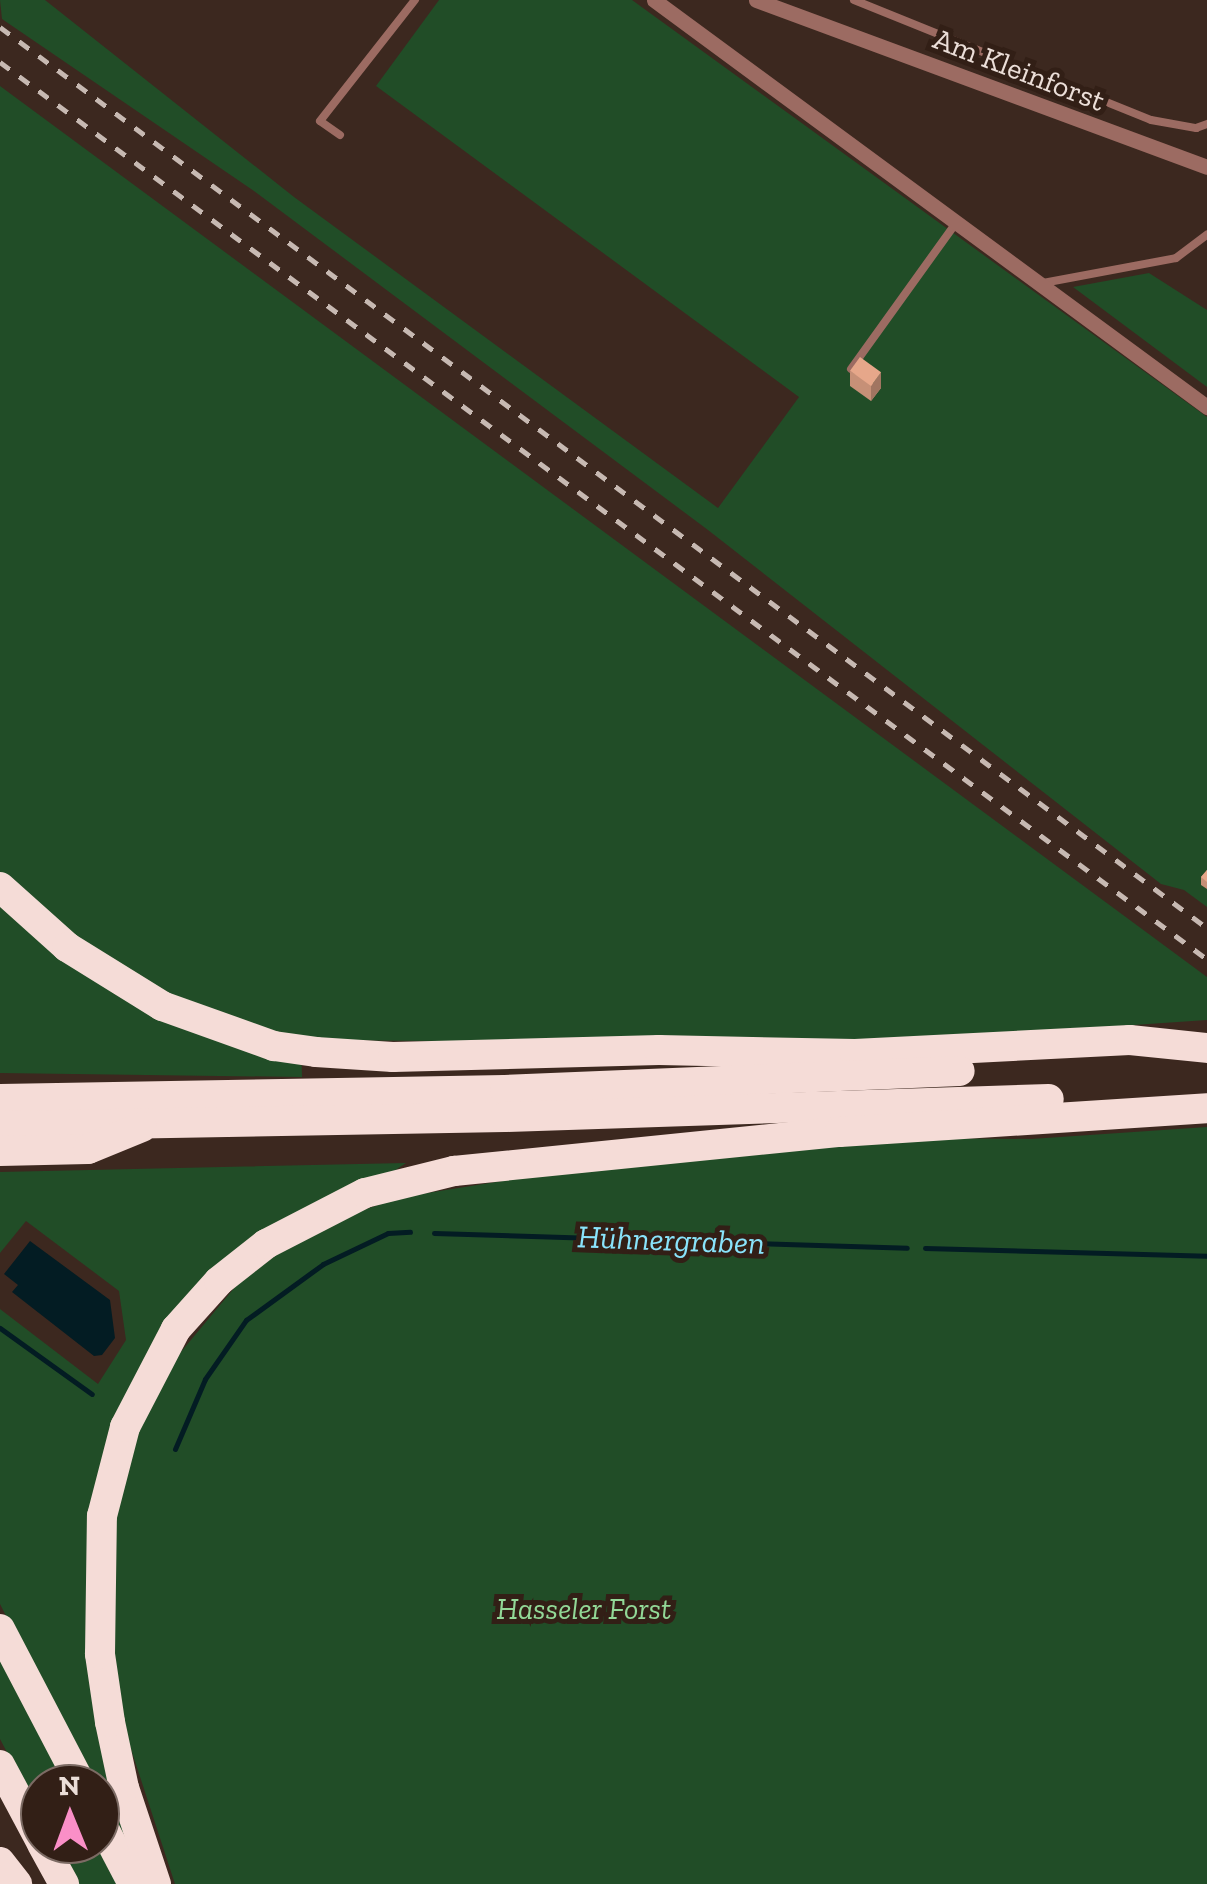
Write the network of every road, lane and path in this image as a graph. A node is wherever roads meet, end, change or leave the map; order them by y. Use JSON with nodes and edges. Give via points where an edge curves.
{"nodes":[{"id":1,"x":415,"y":0,"type":"edge"},
{"id":2,"x":654,"y":0,"type":"edge"},
{"id":3,"x":756,"y":0,"type":"edge"},
{"id":4,"x":854,"y":0,"type":"edge"},
{"id":5,"x":785,"y":4,"type":"edge"},
{"id":6,"x":1207,"y":124,"type":"edge"},
{"id":7,"x":340,"y":135,"type":"dead end"},
{"id":8,"x":1207,"y":167,"type":"edge"},
{"id":9,"x":956,"y":223,"type":"junction"},
{"id":10,"x":1207,"y":236,"type":"edge"},
{"id":11,"x":1039,"y":283,"type":"junction"},
{"id":12,"x":851,"y":370,"type":"edge"},
{"id":13,"x":1207,"y":407,"type":"edge"},
{"id":14,"x":0,"y":887,"type":"edge"},
{"id":15,"x":1207,"y":1050,"type":"edge"},
{"id":16,"x":1207,"y":1091,"type":"edge"},
{"id":17,"x":0,"y":1099,"type":"edge"},
{"id":18,"x":1207,"y":1108,"type":"edge"},
{"id":19,"x":149,"y":1124,"type":"junction"},
{"id":20,"x":0,"y":1126,"type":"edge"},
{"id":21,"x":0,"y":1151,"type":"edge"},
{"id":22,"x":0,"y":1629,"type":"edge"},
{"id":23,"x":71,"y":1764,"type":"edge"},
{"id":24,"x":0,"y":1766,"type":"edge"},
{"id":25,"x":20,"y":1803,"type":"edge"},
{"id":26,"x":120,"y":1859,"type":"edge"},
{"id":27,"x":0,"y":1862,"type":"edge"},
{"id":28,"x":17,"y":1884,"type":"edge"},
{"id":29,"x":133,"y":1884,"type":"edge"},
{"id":30,"x":156,"y":1884,"type":"edge"}],
"edges":[{"from":1,"to":7,"type":"lane","via":[[320,121]]},
{"from":2,"to":9,"type":"street"},
{"from":3,"to":5,"type":"street","name":"Am Kleinforst"},
{"from":4,"to":6,"type":"lane","via":[[1150,120]]},
{"from":5,"to":8,"type":"street","name":"Am Kleinforst"},
{"from":9,"to":11,"type":"street"},
{"from":9,"to":12,"type":"lane"},
{"from":10,"to":11,"type":"lane","via":[[1176,258]]},
{"from":11,"to":13,"type":"street"},
{"from":14,"to":15,"type":"highway","via":[[67,947],[162,1006],[259,1041],[316,1052],[855,1054],[1130,1040]]},
{"from":15,"to":17,"type":"highway","via":[[902,1075],[649,1086]]},
{"from":16,"to":19,"type":"highway","via":[[779,1110]]},
{"from":18,"to":30,"type":"highway","via":[[840,1132],[454,1170],[365,1194],[266,1244],[219,1281],[176,1329],[124,1427],[102,1516],[99,1615],[108,1705],[124,1788]]},
{"from":19,"to":20,"type":"highway"},
{"from":19,"to":21,"type":"highway","via":[[88,1149]]},
{"from":22,"to":23,"type":"highway"},
{"from":24,"to":25,"type":"highway"},
{"from":26,"to":29,"type":"highway"},
{"from":27,"to":28,"type":"highway"}]}
